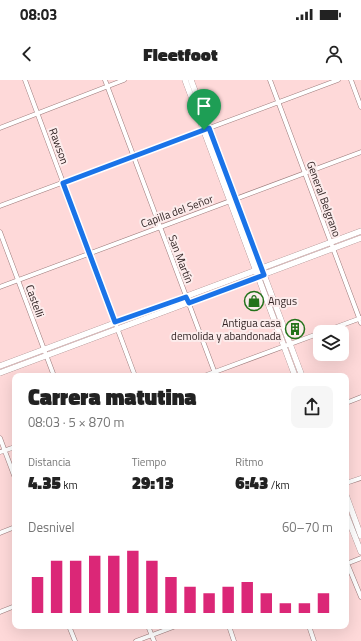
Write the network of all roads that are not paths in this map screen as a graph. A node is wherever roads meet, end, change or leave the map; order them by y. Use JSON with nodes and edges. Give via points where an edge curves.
{"nodes":[{"id":1,"x":25,"y":80,"type":"edge"},
{"id":2,"x":105,"y":80,"type":"edge"},
{"id":3,"x":124,"y":80,"type":"edge"},
{"id":4,"x":185,"y":80,"type":"edge"},
{"id":5,"x":192,"y":80,"type":"edge"},
{"id":6,"x":270,"y":80,"type":"edge"},
{"id":7,"x":338,"y":80,"type":"edge"},
{"id":8,"x":351,"y":80,"type":"edge"},
{"id":9,"x":107,"y":86,"type":"junction"},
{"id":10,"x":278,"y":102,"type":"junction"},
{"id":11,"x":361,"y":107,"type":"edge"},
{"id":12,"x":38,"y":114,"type":"junction"},
{"id":13,"x":0,"y":128,"type":"edge"},
{"id":14,"x":207,"y":129,"type":"junction"},
{"id":15,"x":361,"y":152,"type":"edge"},
{"id":16,"x":134,"y":156,"type":"junction"},
{"id":17,"x":305,"y":173,"type":"junction"},
{"id":18,"x":63,"y":183,"type":"junction"},
{"id":19,"x":233,"y":200,"type":"junction"},
{"id":20,"x":0,"y":206,"type":"edge"},
{"id":21,"x":160,"y":227,"type":"junction"},
{"id":22,"x":361,"y":231,"type":"edge"},
{"id":23,"x":0,"y":232,"type":"edge"},
{"id":24,"x":361,"y":238,"type":"edge"},
{"id":25,"x":331,"y":243,"type":"junction"},
{"id":26,"x":333,"y":249,"type":"junction"},
{"id":27,"x":89,"y":253,"type":"junction"},
{"id":28,"x":260,"y":273,"type":"junction"},
{"id":29,"x":18,"y":280,"type":"junction"},
{"id":30,"x":0,"y":286,"type":"edge"},
{"id":31,"x":186,"y":297,"type":"junction"},
{"id":32,"x":189,"y":303,"type":"junction"},
{"id":33,"x":360,"y":318,"type":"edge"},
{"id":34,"x":115,"y":322,"type":"junction"},
{"id":35,"x":361,"y":323,"type":"edge"},
{"id":36,"x":342,"y":325,"type":"edge"},
{"id":37,"x":117,"y":329,"type":"junction"},
{"id":38,"x":313,"y":336,"type":"edge"},
{"id":39,"x":287,"y":346,"type":"junction"},
{"id":40,"x":44,"y":349,"type":"junction"},
{"id":41,"x":46,"y":356,"type":"junction"},
{"id":42,"x":0,"y":366,"type":"edge"},
{"id":43,"x":0,"y":373,"type":"edge"},
{"id":44,"x":53,"y":373,"type":"edge"},
{"id":45,"x":134,"y":373,"type":"edge"},
{"id":46,"x":215,"y":373,"type":"edge"},
{"id":47,"x":218,"y":373,"type":"edge"},
{"id":48,"x":294,"y":373,"type":"edge"},
{"id":49,"x":300,"y":373,"type":"edge"},
{"id":50,"x":361,"y":397,"type":"edge"},
{"id":51,"x":349,"y":402,"type":"edge"},
{"id":52,"x":0,"y":438,"type":"edge"},
{"id":53,"x":12,"y":448,"type":"edge"},
{"id":54,"x":5,"y":451,"type":"junction"},
{"id":55,"x":0,"y":452,"type":"edge"},
{"id":56,"x":12,"y":470,"type":"edge"},
{"id":57,"x":361,"y":478,"type":"edge"},
{"id":58,"x":349,"y":483,"type":"edge"},
{"id":59,"x":349,"y":504,"type":"edge"},
{"id":60,"x":349,"y":522,"type":"edge"},
{"id":61,"x":12,"y":528,"type":"edge"},
{"id":62,"x":0,"y":532,"type":"edge"},
{"id":63,"x":361,"y":536,"type":"edge"},
{"id":64,"x":361,"y":552,"type":"edge"},
{"id":65,"x":361,"y":558,"type":"edge"},
{"id":66,"x":349,"y":562,"type":"edge"},
{"id":67,"x":349,"y":570,"type":"edge"},
{"id":68,"x":361,"y":597,"type":"edge"},
{"id":69,"x":12,"y":607,"type":"edge"},
{"id":70,"x":0,"y":612,"type":"edge"},
{"id":71,"x":70,"y":629,"type":"edge"},
{"id":72,"x":149,"y":629,"type":"edge"},
{"id":73,"x":168,"y":629,"type":"edge"},
{"id":74,"x":229,"y":629,"type":"edge"},
{"id":75,"x":310,"y":629,"type":"edge"},
{"id":76,"x":152,"y":635,"type":"junction"},
{"id":77,"x":75,"y":641,"type":"edge"},
{"id":78,"x":136,"y":641,"type":"edge"},
{"id":79,"x":154,"y":641,"type":"edge"},
{"id":80,"x":234,"y":641,"type":"edge"},
{"id":81,"x":314,"y":641,"type":"edge"}],
"edges":[{"from":1,"to":12,"type":"street","name":"Rawson"},
{"from":2,"to":9,"type":"street","name":"San Martín"},
{"from":3,"to":9,"type":"street"},
{"from":4,"to":14,"type":"main road"},
{"from":5,"to":14,"type":"main road"},
{"from":6,"to":10,"type":"street","name":"General Belgrano"},
{"from":7,"to":10,"type":"street"},
{"from":8,"to":11,"type":"street"},
{"from":9,"to":12,"type":"street"},
{"from":9,"to":16,"type":"street","name":"San Martín"},
{"from":10,"to":14,"type":"street"},
{"from":10,"to":17,"type":"street","name":"General Belgrano"},
{"from":12,"to":13,"type":"street"},
{"from":12,"to":18,"type":"street","name":"Rawson"},
{"from":14,"to":16,"type":"street"},
{"from":14,"to":19,"type":"main road"},
{"from":15,"to":17,"type":"street","name":"Capilla del Señor"},
{"from":16,"to":18,"type":"street"},
{"from":16,"to":21,"type":"street","name":"San Martín"},
{"from":17,"to":19,"type":"street","name":"Capilla del Señor"},
{"from":17,"to":25,"type":"street","name":"General Belgrano"},
{"from":18,"to":20,"type":"street"},
{"from":18,"to":27,"type":"street","name":"Rawson"},
{"from":19,"to":21,"type":"street","name":"Capilla del Señor"},
{"from":19,"to":28,"type":"main road"},
{"from":21,"to":27,"type":"street","name":"Capilla del Señor"},
{"from":21,"to":31,"type":"street","name":"San Martín"},
{"from":22,"to":25,"type":"main road"},
{"from":23,"to":29,"type":"street","name":"Castelli"},
{"from":24,"to":26,"type":"main road"},
{"from":25,"to":26,"type":"street","name":"General Belgrano"},
{"from":25,"to":28,"type":"main road"},
{"from":26,"to":28,"type":"main road"},
{"from":26,"to":33,"type":"street","name":"General Belgrano"},
{"from":27,"to":29,"type":"street","name":"Capilla del Señor"},
{"from":27,"to":34,"type":"street","name":"Rawson"},
{"from":28,"to":31,"type":"main road"},
{"from":28,"to":32,"type":"main road"},
{"from":28,"to":39,"type":"main road"},
{"from":29,"to":30,"type":"street","name":"Capilla del Señor"},
{"from":29,"to":40,"type":"street","name":"Castelli"},
{"from":31,"to":32,"type":"street","name":"San Martín"},
{"from":31,"to":34,"type":"main road"},
{"from":32,"to":37,"type":"main road"},
{"from":32,"to":46,"type":"street","name":"San Martín"},
{"from":33,"to":35,"type":"street","name":"General Belgrano"},
{"from":33,"to":36,"type":"street"},
{"from":34,"to":37,"type":"street","name":"Rawson"},
{"from":34,"to":40,"type":"main road"},
{"from":37,"to":41,"type":"main road"},
{"from":37,"to":45,"type":"street","name":"Rawson"},
{"from":38,"to":39,"type":"street"},
{"from":39,"to":47,"type":"street"},
{"from":39,"to":48,"type":"main road"},
{"from":39,"to":49,"type":"main road"},
{"from":40,"to":41,"type":"street","name":"Castelli"},
{"from":40,"to":42,"type":"main road"},
{"from":41,"to":43,"type":"main road"},
{"from":41,"to":44,"type":"street","name":"Castelli"},
{"from":50,"to":51,"type":"street"},
{"from":52,"to":54,"type":"street"},
{"from":53,"to":54,"type":"street"},
{"from":54,"to":55,"type":"street"},
{"from":54,"to":56,"type":"street"},
{"from":57,"to":58,"type":"street"},
{"from":59,"to":63,"type":"main road"},
{"from":60,"to":64,"type":"main road"},
{"from":61,"to":62,"type":"street"},
{"from":65,"to":66,"type":"street"},
{"from":67,"to":68,"type":"street"},
{"from":69,"to":70,"type":"street"},
{"from":71,"to":77,"type":"street"},
{"from":72,"to":76,"type":"street"},
{"from":73,"to":76,"type":"street"},
{"from":74,"to":80,"type":"street"},
{"from":75,"to":81,"type":"street"},
{"from":76,"to":78,"type":"street"},
{"from":76,"to":79,"type":"street"}]}
